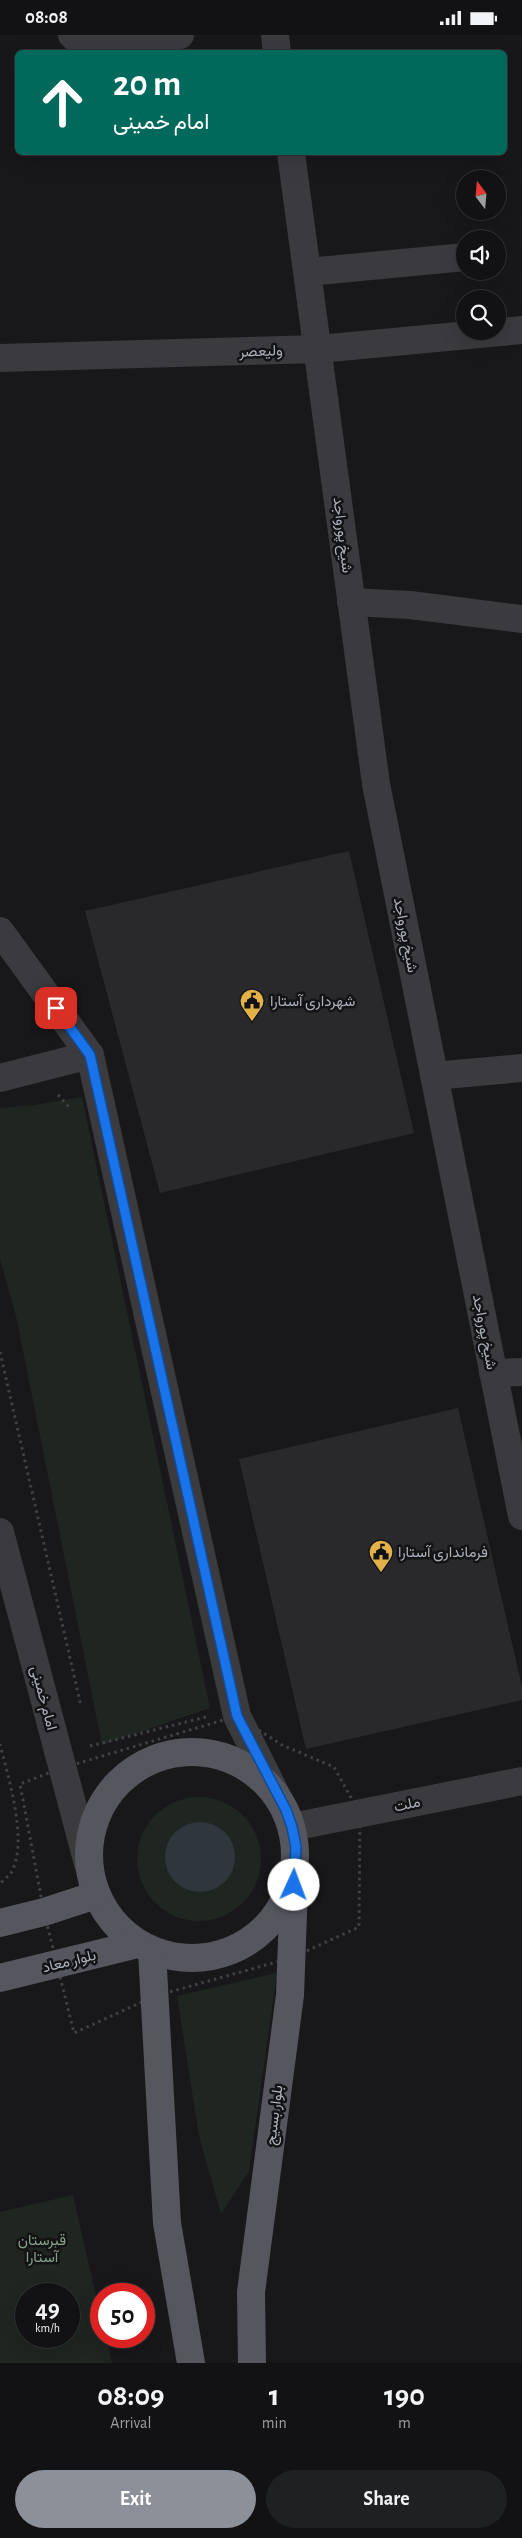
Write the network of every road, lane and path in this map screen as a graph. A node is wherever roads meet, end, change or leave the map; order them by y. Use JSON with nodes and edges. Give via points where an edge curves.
{"nodes":[{"id":1,"x":72,"y":35,"type":"edge"},
{"id":2,"x":180,"y":35,"type":"edge"},
{"id":3,"x":274,"y":35,"type":"edge"},
{"id":4,"x":276,"y":50,"type":"edge"},
{"id":5,"x":291,"y":155,"type":"edge"},
{"id":6,"x":456,"y":258,"type":"edge"},
{"id":7,"x":308,"y":272,"type":"junction"},
{"id":8,"x":522,"y":331,"type":"edge"},
{"id":9,"x":319,"y":349,"type":"junction"},
{"id":10,"x":0,"y":358,"type":"edge"},
{"id":11,"x":351,"y":602,"type":"junction"},
{"id":12,"x":522,"y":619,"type":"edge"},
{"id":13,"x":0,"y":931,"type":"edge"},
{"id":14,"x":90,"y":1055,"type":"junction"},
{"id":15,"x":522,"y":1068,"type":"edge"},
{"id":16,"x":434,"y":1076,"type":"junction"},
{"id":17,"x":0,"y":1078,"type":"edge"},
{"id":18,"x":0,"y":1352,"type":"edge"},
{"id":19,"x":522,"y":1372,"type":"edge"},
{"id":20,"x":493,"y":1373,"type":"junction"},
{"id":21,"x":522,"y":1516,"type":"edge"},
{"id":22,"x":0,"y":1533,"type":"edge"},
{"id":23,"x":82,"y":1709,"type":"dead end"},
{"id":24,"x":210,"y":1715,"type":"dead end"},
{"id":25,"x":237,"y":1716,"type":"junction"},
{"id":26,"x":88,"y":1738,"type":"dead end"},
{"id":27,"x":0,"y":1744,"type":"edge"},
{"id":28,"x":62,"y":1768,"type":"junction"},
{"id":29,"x":522,"y":1781,"type":"edge"},
{"id":30,"x":276,"y":1794,"type":"junction"},
{"id":31,"x":360,"y":1814,"type":"junction"},
{"id":32,"x":292,"y":1827,"type":"junction"},
{"id":33,"x":88,"y":1864,"type":"junction"},
{"id":34,"x":295,"y":1866,"type":"junction"},
{"id":35,"x":0,"y":1884,"type":"edge"},
{"id":36,"x":96,"y":1895,"type":"junction"},
{"id":37,"x":44,"y":1912,"type":"junction"},
{"id":38,"x":0,"y":1923,"type":"edge"},
{"id":39,"x":145,"y":1948,"type":"junction"},
{"id":40,"x":291,"y":1958,"type":"junction"},
{"id":41,"x":58,"y":1963,"type":"junction"},
{"id":42,"x":0,"y":1978,"type":"edge"},
{"id":43,"x":155,"y":1996,"type":"junction"},
{"id":44,"x":190,"y":2363,"type":"edge"},
{"id":45,"x":252,"y":2363,"type":"edge"}],
"edges":[{"from":1,"to":2,"type":"street","via":[[84,46]]},
{"from":3,"to":4,"type":"street"},
{"from":5,"to":7,"type":"street","name":"شیخ پورواجد"},
{"from":6,"to":7,"type":"street"},
{"from":7,"to":9,"type":"street","name":"شیخ پورواجد"},
{"from":8,"to":9,"type":"street","name":"ولیعصر"},
{"from":9,"to":10,"type":"street","name":"ولیعصر"},
{"from":9,"to":11,"type":"street","name":"شیخ پورواجد"},
{"from":11,"to":12,"type":"street","via":[[410,605]]},
{"from":11,"to":16,"type":"street","name":"شیخ پورواجد","via":[[376,785]]},
{"from":13,"to":14,"type":"street"},
{"from":14,"to":17,"type":"street"},
{"from":14,"to":25,"type":"street"},
{"from":15,"to":16,"type":"street"},
{"from":16,"to":20,"type":"street","name":"شیخ پورواجد"},
{"from":18,"to":23,"type":"path"},
{"from":19,"to":20,"type":"street"},
{"from":20,"to":21,"type":"street","name":"شیخ پورواجد"},
{"from":22,"to":28,"type":"street","name":"امام خمینی"},
{"from":24,"to":26,"type":"path","via":[[90,1748]]},
{"from":25,"to":28,"type":"path"},
{"from":25,"to":30,"type":"street"},
{"from":25,"to":31,"type":"path","via":[[282,1745],[334,1767]]},
{"from":27,"to":35,"type":"path","via":[[16,1813],[18,1843],[11,1872]]},
{"from":28,"to":33,"type":"street","name":"امام خمینی"},
{"from":28,"to":37,"type":"path","via":[[20,1784]]},
{"from":29,"to":31,"type":"street","name":"ملت"},
{"from":30,"to":32,"type":"main road"},
{"from":30,"to":33,"type":"main road","via":[[252,1770],[222,1755],[188,1751],[156,1757],[126,1774],[104,1799],[90,1830]]},
{"from":31,"to":32,"type":"street","name":"ملت"},
{"from":31,"to":40,"type":"path","via":[[359,1927]]},
{"from":32,"to":34,"type":"main road"},
{"from":33,"to":36,"type":"main road"},
{"from":34,"to":39,"type":"main road","via":[[287,1897],[270,1924],[245,1944],[215,1956],[184,1958]]},
{"from":34,"to":40,"type":"main road","name":"بلوار بسیج"},
{"from":36,"to":37,"type":"main road"},
{"from":36,"to":39,"type":"main road","via":[[112,1923]]},
{"from":37,"to":38,"type":"main road"},
{"from":37,"to":41,"type":"path"},
{"from":39,"to":41,"type":"main road","name":"بلوار معاد"},
{"from":39,"to":43,"type":"main road"},
{"from":40,"to":43,"type":"path"},
{"from":40,"to":45,"type":"main road","name":"بلوار بسیج","via":[[290,1995],[251,2291]]},
{"from":41,"to":42,"type":"main road","name":"بلوار معاد"},
{"from":41,"to":43,"type":"path","via":[[74,2033]]},
{"from":43,"to":44,"type":"main road","via":[[168,2223]]}]}
